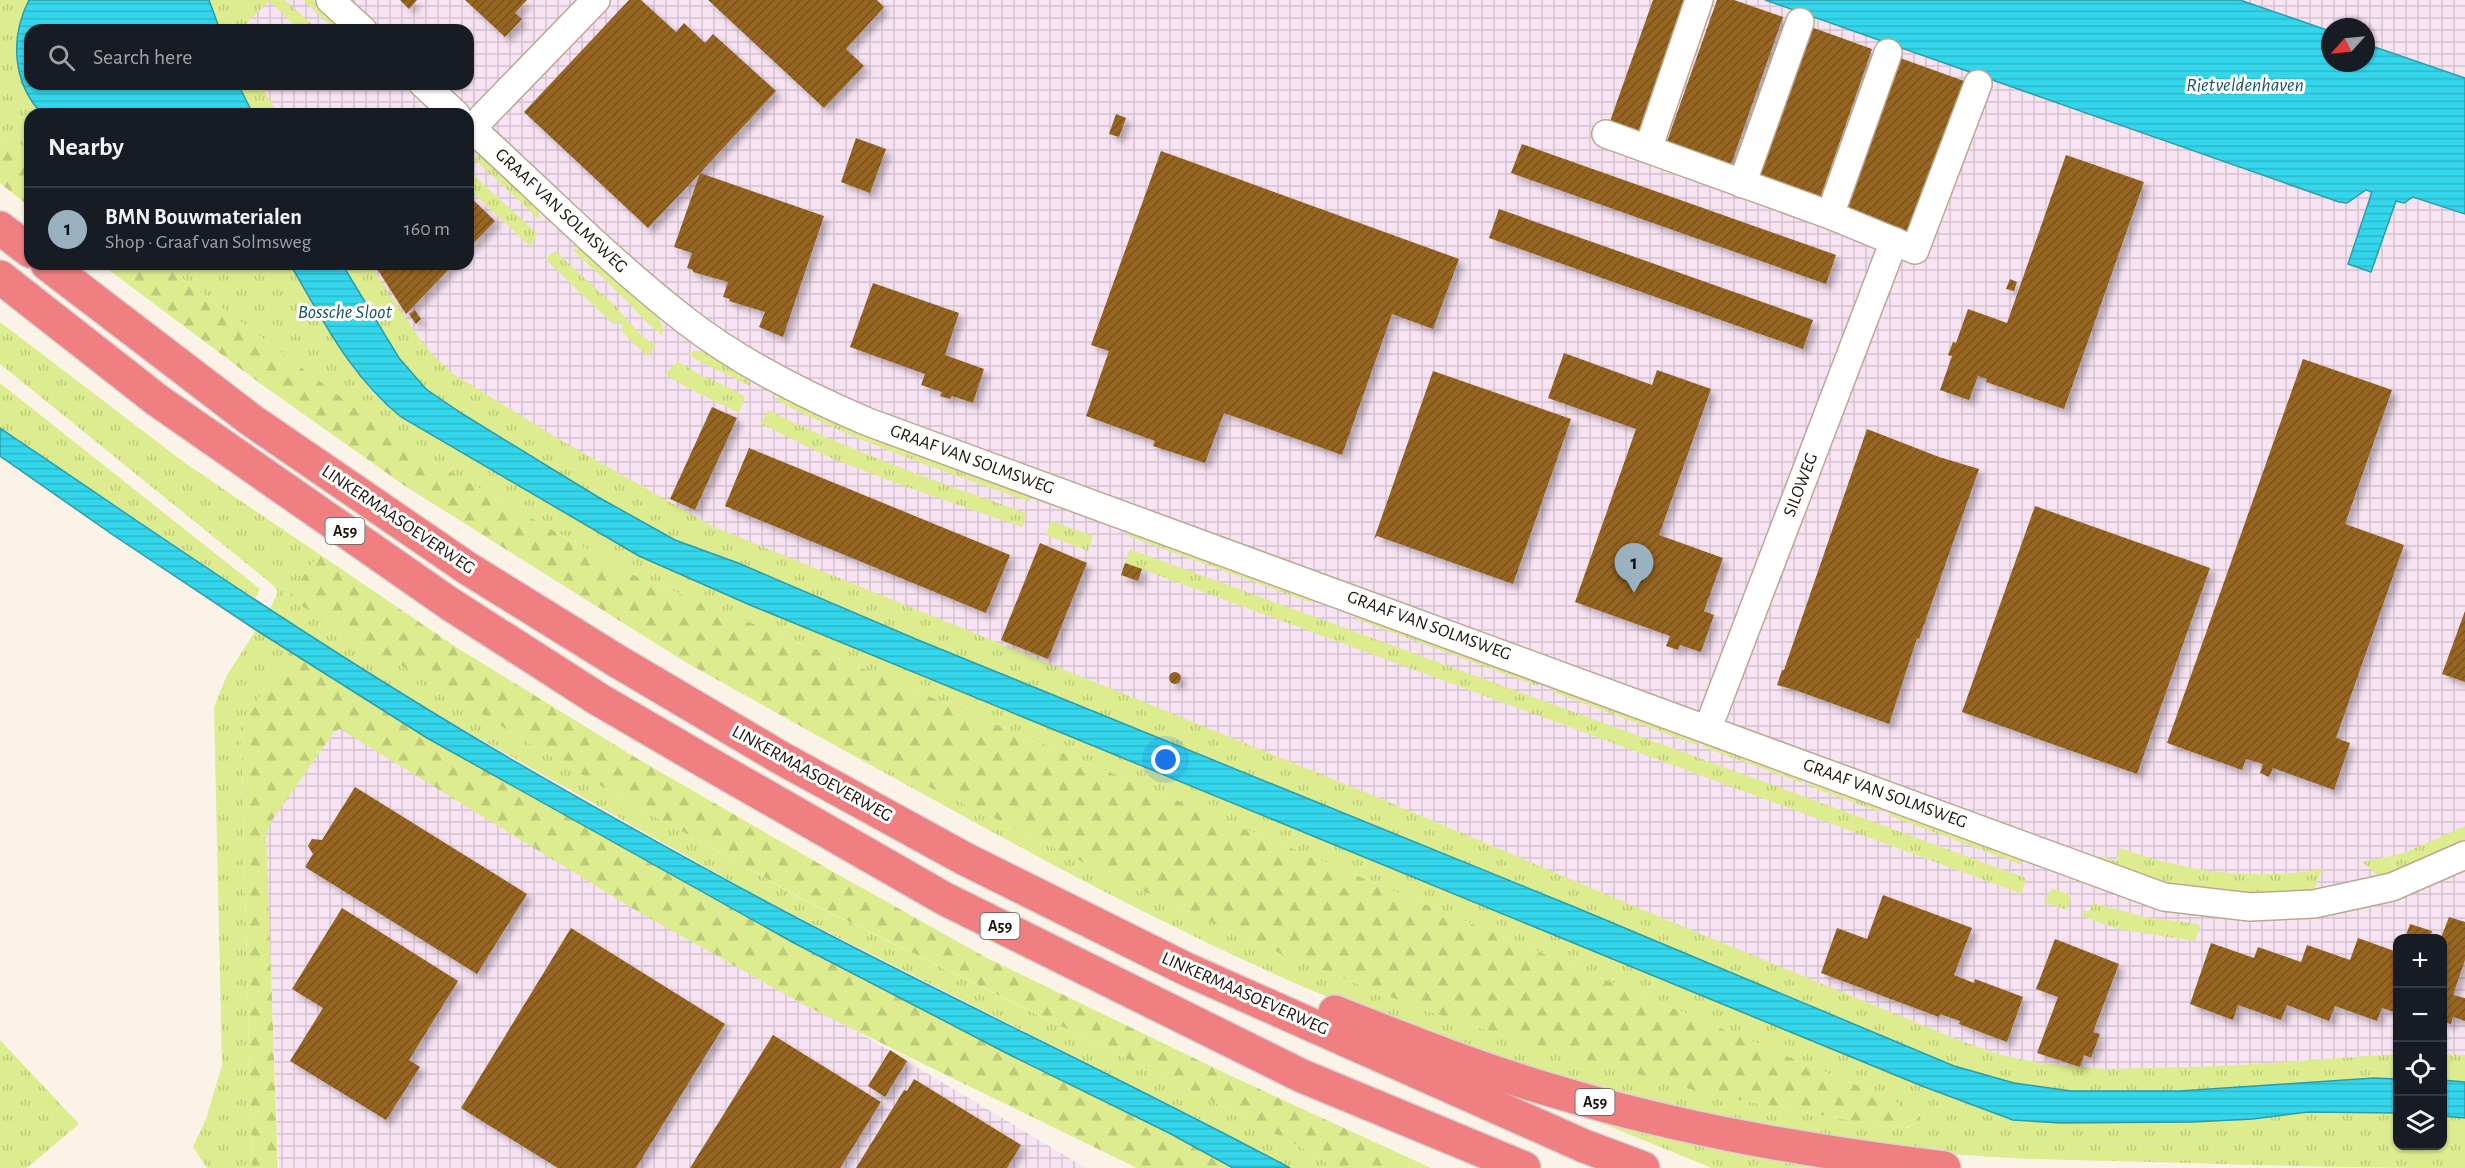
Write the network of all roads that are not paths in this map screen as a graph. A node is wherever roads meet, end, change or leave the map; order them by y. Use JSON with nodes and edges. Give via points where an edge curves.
{"nodes":[{"id":1,"x":596,"y":0,"type":"edge"},
{"id":2,"x":1699,"y":0,"type":"edge"},
{"id":3,"x":1800,"y":21,"type":"dead end"},
{"id":4,"x":1888,"y":53,"type":"dead end"},
{"id":5,"x":1978,"y":84,"type":"dead end"},
{"id":6,"x":430,"y":90,"type":"edge"},
{"id":7,"x":450,"y":108,"type":"edge"},
{"id":8,"x":474,"y":114,"type":"edge"},
{"id":9,"x":474,"y":130,"type":"edge"},
{"id":10,"x":1606,"y":134,"type":"dead end"},
{"id":11,"x":1648,"y":149,"type":"junction"},
{"id":12,"x":1742,"y":184,"type":"junction"},
{"id":13,"x":1830,"y":215,"type":"junction"},
{"id":14,"x":0,"y":228,"type":"edge"},
{"id":15,"x":1894,"y":241,"type":"junction"},
{"id":16,"x":24,"y":246,"type":"edge"},
{"id":17,"x":55,"y":270,"type":"edge"},
{"id":18,"x":0,"y":277,"type":"edge"},
{"id":19,"x":1708,"y":728,"type":"junction"},
{"id":20,"x":2465,"y":855,"type":"edge"},
{"id":21,"x":1186,"y":969,"type":"junction"},
{"id":22,"x":1302,"y":1076,"type":"junction"},
{"id":23,"x":1466,"y":1168,"type":"edge"},
{"id":24,"x":1524,"y":1168,"type":"edge"},
{"id":25,"x":1643,"y":1168,"type":"edge"},
{"id":26,"x":1944,"y":1168,"type":"edge"}],
"edges":[{"from":1,"to":8,"type":"street"},
{"from":2,"to":11,"type":"street"},
{"from":3,"to":12,"type":"street"},
{"from":4,"to":13,"type":"street"},
{"from":5,"to":15,"type":"street","via":[[1915,250]]},
{"from":6,"to":7,"type":"street","name":"GRAAF VAN SOLMSWEG"},
{"from":9,"to":19,"type":"street","name":"GRAAF VAN SOLMSWEG","via":[[627,272],[687,321],[805,395],[868,422]]},
{"from":10,"to":11,"type":"street"},
{"from":11,"to":12,"type":"street"},
{"from":12,"to":13,"type":"street"},
{"from":13,"to":15,"type":"street"},
{"from":14,"to":16,"type":"highway"},
{"from":15,"to":19,"type":"street","name":"SILOWEG"},
{"from":17,"to":21,"type":"highway","name":"LINKERMAASOEVERWEG","number":"A59","via":[[251,420],[467,568],[597,649],[781,758],[965,859]]},
{"from":18,"to":22,"type":"highway","number":"A59","via":[[166,406],[450,604],[598,699],[945,899]]},
{"from":19,"to":20,"type":"street","name":"GRAAF VAN SOLMSWEG","via":[[2164,897],[2250,907],[2314,904],[2392,887]]},
{"from":21,"to":25,"type":"highway","name":"LINKERMAASOEVERWEG","number":"A59","via":[[1584,1146]]},
{"from":21,"to":26,"type":"highway","number":"A59","via":[[1261,983],[1424,1047],[1568,1095],[1687,1126],[1823,1152]]},
{"from":22,"to":23,"type":"highway","number":"A59","via":[[1373,1124]]},
{"from":22,"to":24,"type":"highway","number":"A59"}]}
